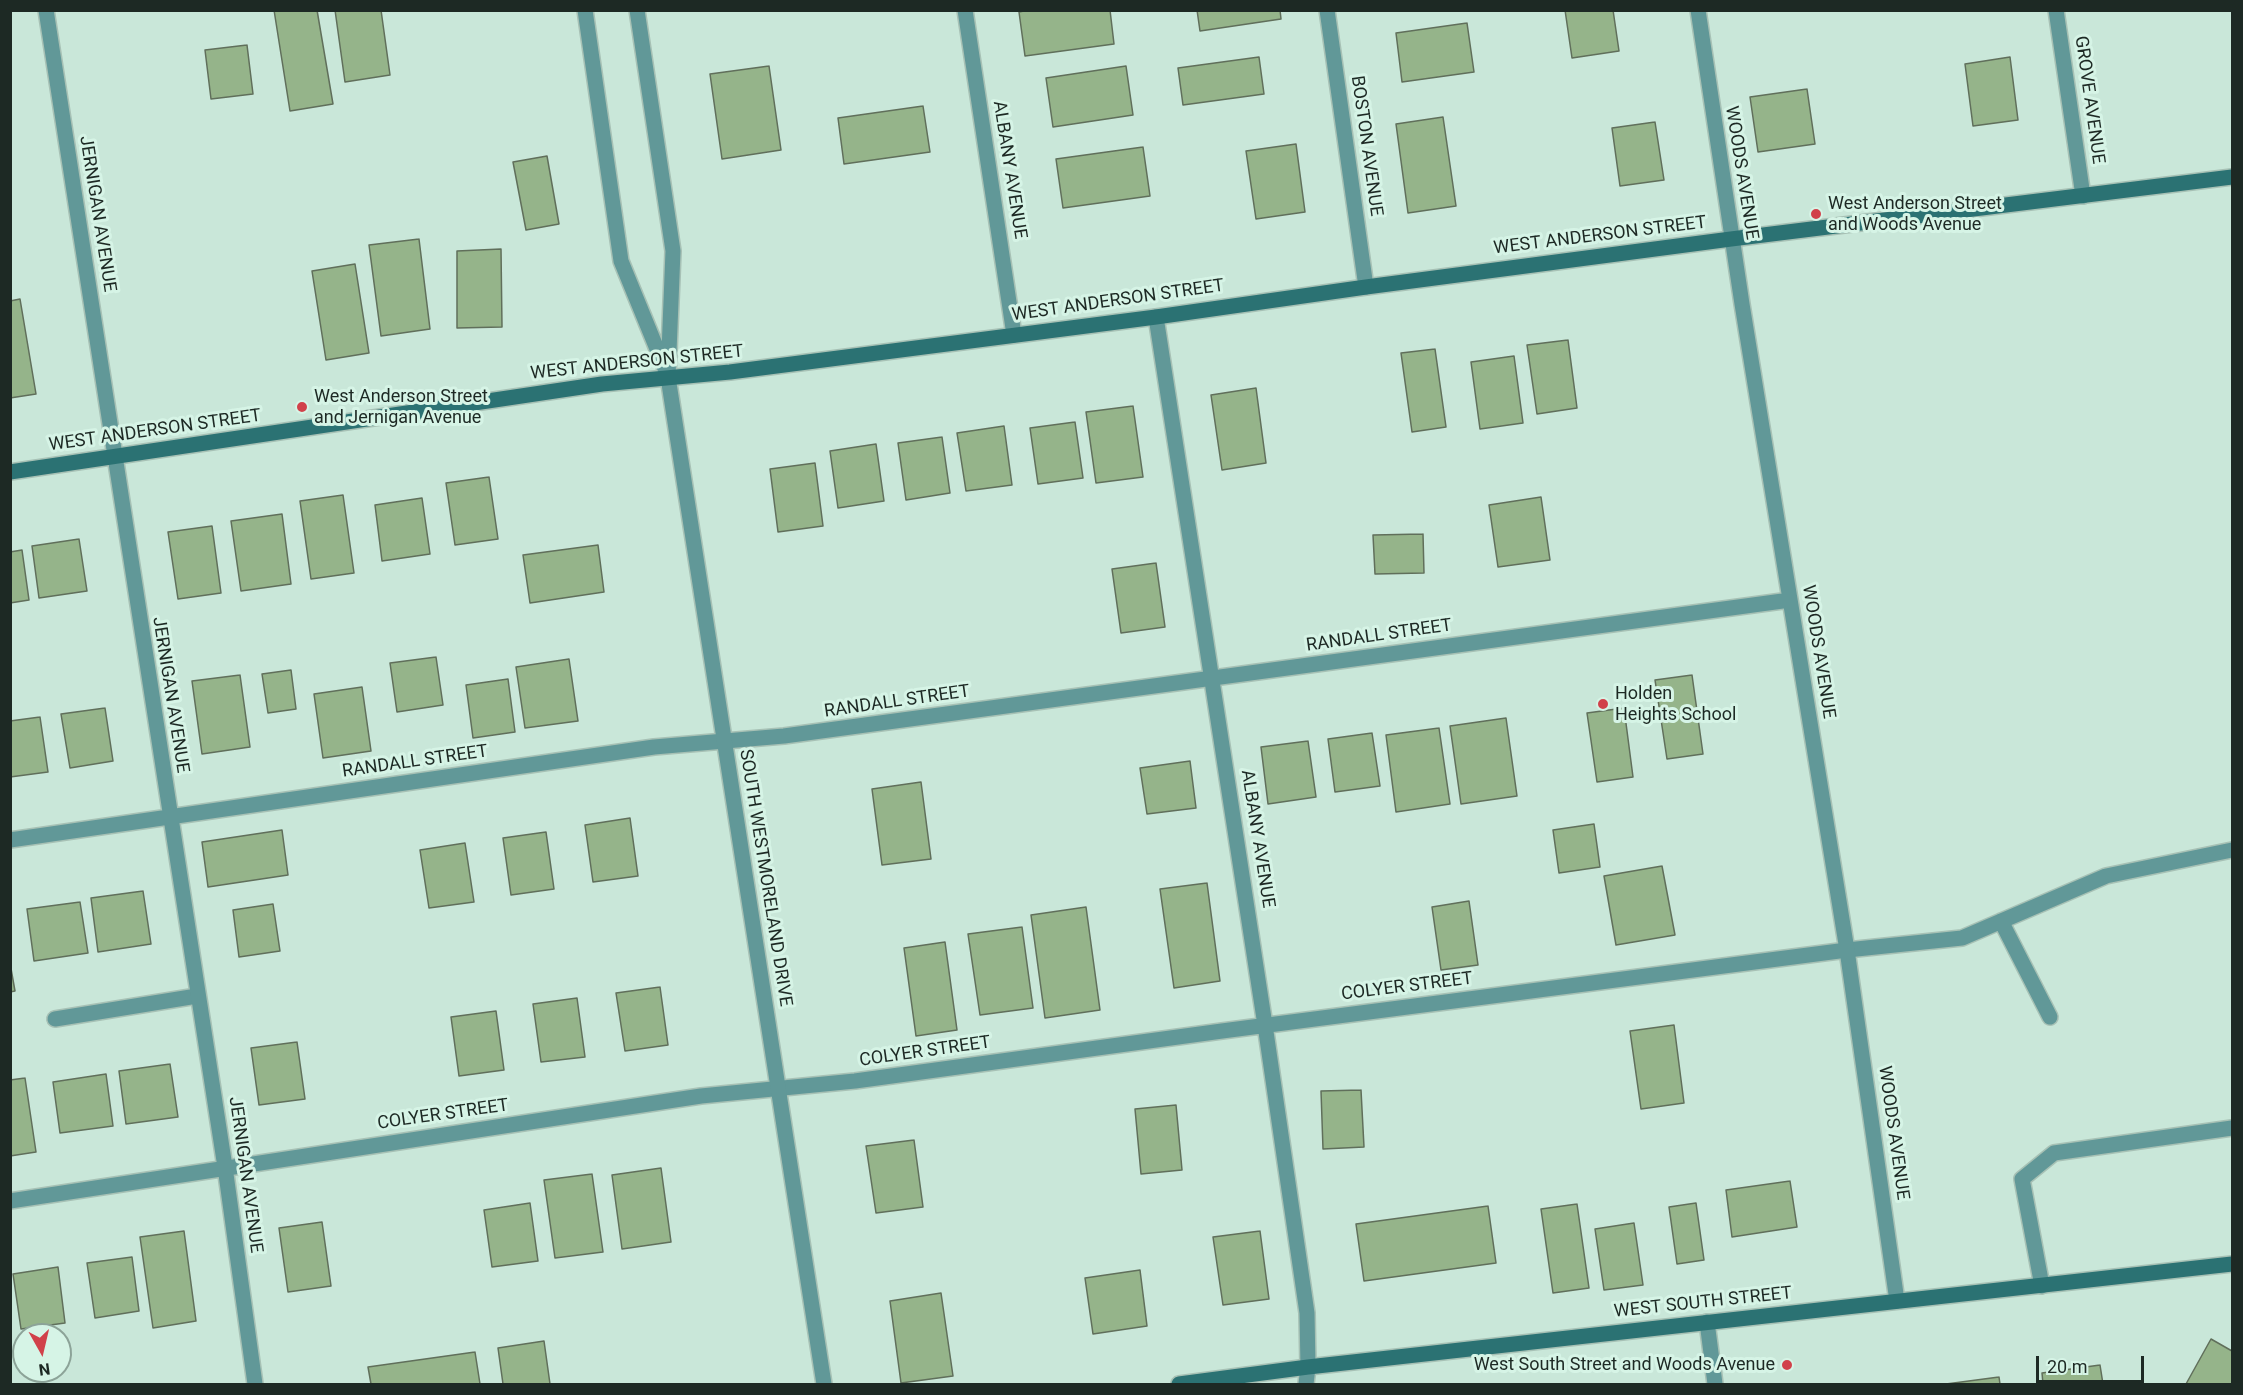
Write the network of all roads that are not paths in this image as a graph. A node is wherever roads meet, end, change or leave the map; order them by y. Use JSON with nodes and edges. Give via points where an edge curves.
{"nodes":[{"id":1,"x":46,"y":10,"type":"edge"},
{"id":2,"x":585,"y":10,"type":"edge"},
{"id":3,"x":637,"y":10,"type":"edge"},
{"id":4,"x":965,"y":10,"type":"edge"},
{"id":5,"x":1327,"y":10,"type":"edge"},
{"id":6,"x":1698,"y":10,"type":"edge"},
{"id":7,"x":2056,"y":10,"type":"edge"},
{"id":8,"x":2232,"y":177,"type":"edge"},
{"id":9,"x":2083,"y":196,"type":"junction"},
{"id":10,"x":1731,"y":239,"type":"junction"},
{"id":11,"x":1366,"y":286,"type":"junction"},
{"id":12,"x":1156,"y":317,"type":"junction"},
{"id":13,"x":1014,"y":335,"type":"junction"},
{"id":14,"x":668,"y":377,"type":"junction"},
{"id":15,"x":114,"y":456,"type":"junction"},
{"id":16,"x":10,"y":472,"type":"edge"},
{"id":17,"x":1790,"y":600,"type":"junction"},
{"id":18,"x":1213,"y":679,"type":"junction"},
{"id":19,"x":723,"y":741,"type":"junction"},
{"id":20,"x":169,"y":817,"type":"junction"},
{"id":21,"x":10,"y":840,"type":"edge"},
{"id":22,"x":2232,"y":850,"type":"edge"},
{"id":23,"x":2001,"y":921,"type":"junction"},
{"id":24,"x":1847,"y":950,"type":"junction"},
{"id":25,"x":197,"y":996,"type":"junction"},
{"id":26,"x":2050,"y":1017,"type":"dead end"},
{"id":27,"x":55,"y":1018,"type":"dead end"},
{"id":28,"x":1266,"y":1025,"type":"junction"},
{"id":29,"x":780,"y":1089,"type":"junction"},
{"id":30,"x":2232,"y":1128,"type":"edge"},
{"id":31,"x":225,"y":1167,"type":"junction"},
{"id":32,"x":10,"y":1201,"type":"edge"},
{"id":33,"x":2232,"y":1264,"type":"edge"},
{"id":34,"x":2042,"y":1286,"type":"junction"},
{"id":35,"x":1897,"y":1301,"type":"junction"},
{"id":36,"x":1707,"y":1322,"type":"junction"},
{"id":37,"x":1308,"y":1367,"type":"junction"},
{"id":38,"x":255,"y":1384,"type":"edge"},
{"id":39,"x":824,"y":1384,"type":"edge"},
{"id":40,"x":1179,"y":1384,"type":"edge"},
{"id":41,"x":1306,"y":1384,"type":"edge"},
{"id":42,"x":1715,"y":1384,"type":"edge"}],
"edges":[{"from":1,"to":15,"type":"street","name":"JERNIGAN AVENUE"},
{"from":2,"to":14,"type":"street","name":"SOUTH WESTMORELAND DRIVE","via":[[621,261]]},
{"from":3,"to":14,"type":"street","name":"SOUTH WESTMORELAND DRIVE","via":[[674,251]]},
{"from":4,"to":13,"type":"street","name":"ALBANY AVENUE"},
{"from":5,"to":11,"type":"street","name":"BOSTON AVENUE"},
{"from":6,"to":10,"type":"street","name":"WOODS AVENUE"},
{"from":7,"to":9,"type":"street","name":"GROVE AVENUE"},
{"from":8,"to":9,"type":"main road","name":"WEST ANDERSON STREET"},
{"from":9,"to":10,"type":"main road","name":"WEST ANDERSON STREET"},
{"from":10,"to":11,"type":"main road","name":"WEST ANDERSON STREET"},
{"from":10,"to":17,"type":"street","name":"WOODS AVENUE"},
{"from":11,"to":12,"type":"main road","name":"WEST ANDERSON STREET"},
{"from":12,"to":13,"type":"main road","name":"WEST ANDERSON STREET"},
{"from":12,"to":18,"type":"street","name":"ALBANY AVENUE"},
{"from":13,"to":14,"type":"main road","name":"WEST ANDERSON STREET"},
{"from":14,"to":15,"type":"main road","name":"WEST ANDERSON STREET","via":[[590,385]]},
{"from":14,"to":19,"type":"street","name":"SOUTH WESTMORELAND DRIVE"},
{"from":15,"to":16,"type":"main road","name":"WEST ANDERSON STREET"},
{"from":15,"to":20,"type":"street","name":"JERNIGAN AVENUE"},
{"from":17,"to":18,"type":"street","name":"RANDALL STREET"},
{"from":17,"to":24,"type":"street","name":"WOODS AVENUE"},
{"from":18,"to":19,"type":"street","name":"RANDALL STREET"},
{"from":18,"to":28,"type":"street","name":"ALBANY AVENUE"},
{"from":19,"to":20,"type":"street","name":"RANDALL STREET","via":[[654,747]]},
{"from":19,"to":29,"type":"street","name":"SOUTH WESTMORELAND DRIVE"},
{"from":20,"to":21,"type":"street","name":"RANDALL STREET"},
{"from":20,"to":25,"type":"street","name":"JERNIGAN AVENUE"},
{"from":22,"to":23,"type":"street","name":"COLYER STREET","via":[[2106,876]]},
{"from":23,"to":24,"type":"street","name":"COLYER STREET","via":[[1962,938]]},
{"from":23,"to":26,"type":"street"},
{"from":24,"to":28,"type":"street","name":"COLYER STREET"},
{"from":24,"to":35,"type":"street","name":"WOODS AVENUE"},
{"from":25,"to":27,"type":"street"},
{"from":25,"to":31,"type":"street","name":"JERNIGAN AVENUE"},
{"from":28,"to":29,"type":"street","name":"COLYER STREET"},
{"from":28,"to":37,"type":"street","name":"ALBANY AVENUE","via":[[1307,1313]]},
{"from":29,"to":31,"type":"street","name":"COLYER STREET","via":[[701,1096]]},
{"from":29,"to":39,"type":"street","name":"SOUTH WESTMORELAND DRIVE"},
{"from":30,"to":34,"type":"street","via":[[2054,1153],[2022,1179]]},
{"from":31,"to":32,"type":"street","name":"COLYER STREET"},
{"from":31,"to":38,"type":"street","name":"JERNIGAN AVENUE"},
{"from":33,"to":34,"type":"main road","name":"WEST SOUTH STREET"},
{"from":34,"to":35,"type":"main road","name":"WEST SOUTH STREET"},
{"from":35,"to":36,"type":"main road","name":"WEST SOUTH STREET"},
{"from":36,"to":37,"type":"main road","name":"WEST SOUTH STREET"},
{"from":36,"to":42,"type":"street"},
{"from":37,"to":40,"type":"main road","name":"WEST SOUTH STREET"},
{"from":37,"to":41,"type":"street","name":"ALBANY AVENUE"}]}
